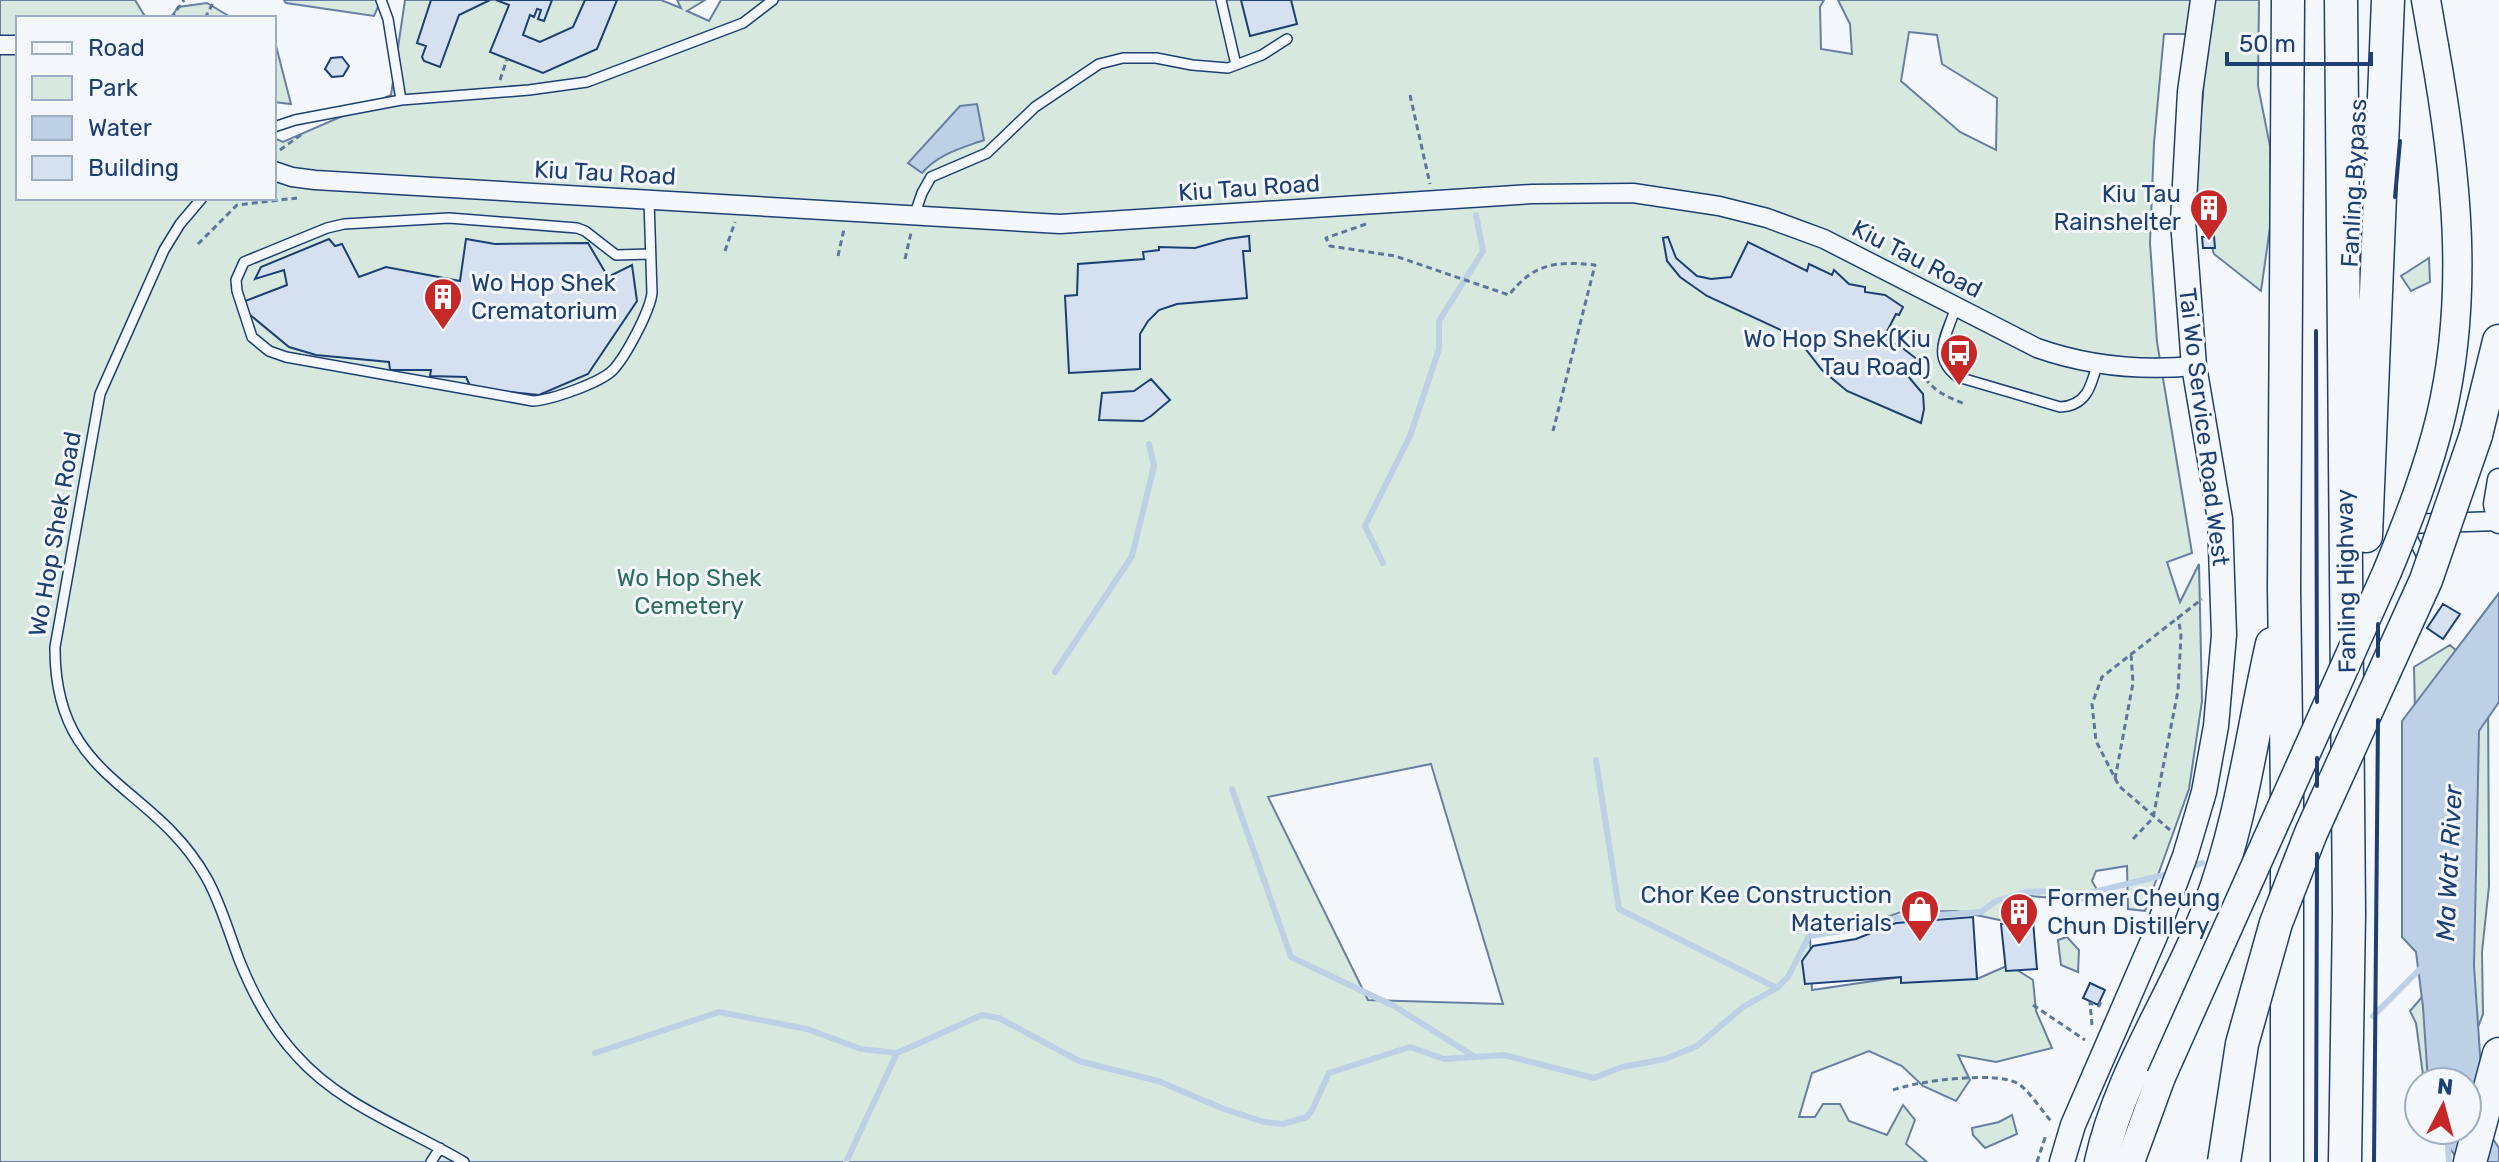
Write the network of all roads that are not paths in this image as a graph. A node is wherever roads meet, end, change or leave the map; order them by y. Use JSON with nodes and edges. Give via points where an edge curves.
{"nodes":[{"id":1,"x":381,"y":0,"type":"edge"},
{"id":2,"x":773,"y":0,"type":"edge"},
{"id":3,"x":1221,"y":0,"type":"edge"},
{"id":4,"x":2203,"y":0,"type":"edge"},
{"id":5,"x":2288,"y":0,"type":"edge"},
{"id":6,"x":2341,"y":0,"type":"edge"},
{"id":7,"x":2364,"y":0,"type":"edge"},
{"id":8,"x":2388,"y":0,"type":"edge"},
{"id":9,"x":2426,"y":0,"type":"edge"},
{"id":10,"x":1287,"y":39,"type":"dead end"},
{"id":11,"x":1236,"y":65,"type":"junction"},
{"id":12,"x":401,"y":100,"type":"junction"},
{"id":13,"x":276,"y":126,"type":"edge"},
{"id":14,"x":276,"y":172,"type":"edge"},
{"id":15,"x":200,"y":200,"type":"edge"},
{"id":16,"x":649,"y":200,"type":"junction"},
{"id":17,"x":913,"y":223,"type":"junction"},
{"id":18,"x":650,"y":254,"type":"junction"},
{"id":19,"x":1956,"y":307,"type":"junction"},
{"id":20,"x":2499,"y":341,"type":"edge"},
{"id":21,"x":2097,"y":365,"type":"junction"},
{"id":22,"x":2194,"y":366,"type":"junction"},
{"id":23,"x":2344,"y":367,"type":"junction"},
{"id":24,"x":2499,"y":480,"type":"edge"},
{"id":25,"x":2499,"y":522,"type":"edge"},
{"id":26,"x":2406,"y":524,"type":"joint"},
{"id":27,"x":2433,"y":580,"type":"dead end"},
{"id":28,"x":2284,"y":588,"type":"junction"},
{"id":29,"x":2349,"y":914,"type":"junction"},
{"id":30,"x":2499,"y":1054,"type":"edge"},
{"id":31,"x":440,"y":1148,"type":"junction"},
{"id":32,"x":431,"y":1162,"type":"edge"},
{"id":33,"x":464,"y":1162,"type":"edge"},
{"id":34,"x":2062,"y":1162,"type":"edge"},
{"id":35,"x":2101,"y":1162,"type":"edge"},
{"id":36,"x":2130,"y":1162,"type":"edge"},
{"id":37,"x":2224,"y":1162,"type":"edge"},
{"id":38,"x":2287,"y":1162,"type":"edge"},
{"id":39,"x":2345,"y":1162,"type":"edge"},
{"id":40,"x":2470,"y":1162,"type":"edge"}],
"edges":[{"from":1,"to":12,"type":"lane"},
{"from":2,"to":12,"type":"lane","via":[[743,23],[587,82]]},
{"from":3,"to":11,"type":"lane"},
{"from":4,"to":22,"type":"main road","name":"Tai Wo Service Road West","via":[[2183,178],[2184,266]]},
{"from":5,"to":28,"type":"highway"},
{"from":6,"to":23,"type":"highway","name":"Fanling Highway"},
{"from":7,"to":23,"type":"highway","name":"Fanling Bypass"},
{"from":8,"to":29,"type":"highway"},
{"from":9,"to":36,"type":"highway","bridge":true,"via":[[2450,145],[2458,264],[2448,379],[2432,448],[2400,541],[2161,1077]]},
{"from":10,"to":11,"type":"lane"},
{"from":11,"to":17,"type":"lane","via":[[1156,58],[1099,64],[1035,107],[987,153],[931,177]]},
{"from":12,"to":13,"type":"lane"},
{"from":14,"to":16,"type":"street","name":"Kiu Tau Road","via":[[315,180]]},
{"from":15,"to":31,"type":"lane","name":"Wo Hop Shek Road","via":[[164,250],[100,394],[58,625],[59,691],[84,751],[175,836],[206,876],[248,981],[295,1054],[337,1094]]},
{"from":16,"to":17,"type":"street","name":"Kiu Tau Road"},
{"from":16,"to":18,"type":"lane"},
{"from":17,"to":19,"type":"street","name":"Kiu Tau Road","via":[[1060,224],[1532,194],[1633,193],[1767,218],[1824,239]]},
{"from":18,"to":18,"type":"lane","via":[[650,308],[614,369],[544,401],[269,351],[252,337],[236,280],[244,262],[344,224],[449,218],[577,228],[616,255]]},
{"from":19,"to":21,"type":"street","name":"Kiu Tau Road","via":[[2037,348]]},
{"from":19,"to":21,"type":"lane","via":[[1942,359],[1958,377],[2070,407],[2091,388]]},
{"from":20,"to":37,"type":"highway","bridge":true,"via":[[2467,466],[2426,580],[2311,833],[2268,946],[2234,1082]]},
{"from":21,"to":22,"type":"street","name":"Kiu Tau Road"},
{"from":22,"to":34,"type":"main road","name":"Tai Wo Service Road West","via":[[2223,571],[2224,635],[2214,738],[2185,856]]},
{"from":23,"to":29,"type":"highway","name":"Fanling Highway"},
{"from":24,"to":25,"type":"street"},
{"from":25,"to":26,"type":"street"},
{"from":26,"to":27,"type":"lane"},
{"from":28,"to":35,"type":"highway","via":[[2228,854],[2199,934],[2125,1087]]},
{"from":28,"to":38,"type":"highway"},
{"from":29,"to":39,"type":"highway","name":"Fanling Highway"},
{"from":30,"to":40,"type":"highway"},
{"from":31,"to":32,"type":"lane"},
{"from":31,"to":33,"type":"lane","name":"Wo Hop Shek Road"}]}
